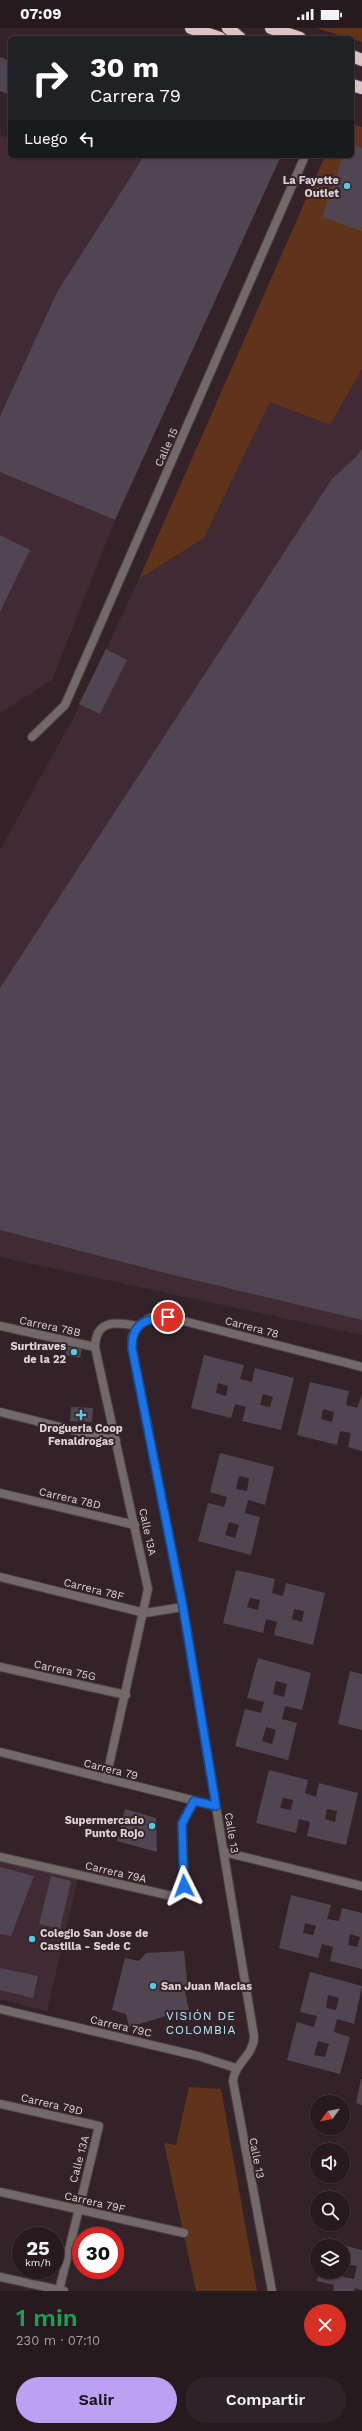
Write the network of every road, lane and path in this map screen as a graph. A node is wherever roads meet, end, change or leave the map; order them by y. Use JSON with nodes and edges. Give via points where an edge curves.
{"nodes":[{"id":1,"x":192,"y":28,"type":"edge"},
{"id":2,"x":228,"y":28,"type":"edge"},
{"id":3,"x":271,"y":28,"type":"edge"},
{"id":4,"x":214,"y":36,"type":"edge"},
{"id":5,"x":238,"y":36,"type":"edge"},
{"id":6,"x":294,"y":36,"type":"edge"},
{"id":7,"x":304,"y":158,"type":"edge"},
{"id":8,"x":32,"y":737,"type":"dead end"},
{"id":9,"x":0,"y":1326,"type":"edge"},
{"id":10,"x":137,"y":1326,"type":"junction"},
{"id":11,"x":95,"y":1347,"type":"junction"},
{"id":12,"x":362,"y":1367,"type":"edge"},
{"id":13,"x":0,"y":1412,"type":"edge"},
{"id":14,"x":116,"y":1441,"type":"junction"},
{"id":15,"x":0,"y":1493,"type":"edge"},
{"id":16,"x":135,"y":1525,"type":"junction"},
{"id":17,"x":0,"y":1577,"type":"edge"},
{"id":18,"x":183,"y":1607,"type":"junction"},
{"id":19,"x":145,"y":1613,"type":"junction"},
{"id":20,"x":0,"y":1667,"type":"edge"},
{"id":21,"x":126,"y":1695,"type":"junction"},
{"id":22,"x":0,"y":1752,"type":"edge"},
{"id":23,"x":106,"y":1779,"type":"junction"},
{"id":24,"x":194,"y":1801,"type":"junction"},
{"id":25,"x":216,"y":1806,"type":"junction"},
{"id":26,"x":224,"y":1852,"type":"junction"},
{"id":27,"x":0,"y":1857,"type":"edge"},
{"id":28,"x":362,"y":1886,"type":"edge"},
{"id":29,"x":0,"y":2009,"type":"edge"},
{"id":30,"x":236,"y":2068,"type":"junction"},
{"id":31,"x":0,"y":2104,"type":"edge"},
{"id":32,"x":99,"y":2126,"type":"joint"},
{"id":33,"x":0,"y":2192,"type":"edge"},
{"id":34,"x":77,"y":2209,"type":"junction"},
{"id":35,"x":184,"y":2234,"type":"dead end"},
{"id":36,"x":0,"y":2277,"type":"edge"},
{"id":37,"x":61,"y":2291,"type":"edge"},
{"id":38,"x":272,"y":2291,"type":"edge"}],
"edges":[{"from":1,"to":4,"type":"highway"},
{"from":2,"to":5,"type":"highway"},
{"from":3,"to":6,"type":"highway"},
{"from":7,"to":8,"type":"street","name":"Calle 15","via":[[65,705]]},
{"from":9,"to":11,"type":"street","name":"Carrera 78B"},
{"from":10,"to":11,"type":"street","via":[[118,1323],[102,1327],[96,1335]]},
{"from":10,"to":12,"type":"street","name":"Carrera 78","via":[[150,1318],[168,1317]]},
{"from":10,"to":18,"type":"street","name":"Calle 13","via":[[132,1337],[132,1348]]},
{"from":11,"to":14,"type":"street","name":"Calle 13A"},
{"from":13,"to":14,"type":"street"},
{"from":14,"to":16,"type":"street","name":"Calle 13A"},
{"from":15,"to":16,"type":"street","name":"Carrera 78D"},
{"from":16,"to":19,"type":"street","name":"Calle 13A","via":[[148,1589]]},
{"from":17,"to":19,"type":"street","name":"Carrera 78F"},
{"from":18,"to":19,"type":"street","name":"Carrera 78F"},
{"from":18,"to":25,"type":"street","name":"Calle 13"},
{"from":19,"to":21,"type":"street","name":"Calle 13A"},
{"from":20,"to":21,"type":"street","name":"Carrera 75G"},
{"from":21,"to":23,"type":"street","name":"Calle 13A"},
{"from":22,"to":23,"type":"street","name":"Carrera 79"},
{"from":23,"to":24,"type":"street","name":"Carrera 79"},
{"from":24,"to":25,"type":"street","name":"Carrera 79"},
{"from":24,"to":27,"type":"street","name":"Carrera 79A","via":[[182,1824],[184,1886],[182,1891],[172,1896]]},
{"from":25,"to":26,"type":"street","name":"Calle 13"},
{"from":26,"to":28,"type":"street"},
{"from":26,"to":30,"type":"street","name":"Calle 13","via":[[254,2036],[252,2051]]},
{"from":29,"to":30,"type":"street","name":"Carrera 79C","via":[[198,2056]]},
{"from":30,"to":38,"type":"street","name":"Calle 13","via":[[234,2094]]},
{"from":31,"to":32,"type":"street","name":"Carrera 79D"},
{"from":32,"to":34,"type":"street","name":"Calle 13A"},
{"from":33,"to":34,"type":"street","name":"Carrera 79F"},
{"from":34,"to":35,"type":"street","name":"Carrera 79F"},
{"from":34,"to":37,"type":"street","name":"Calle 13A"},
{"from":36,"to":37,"type":"street"}]}
